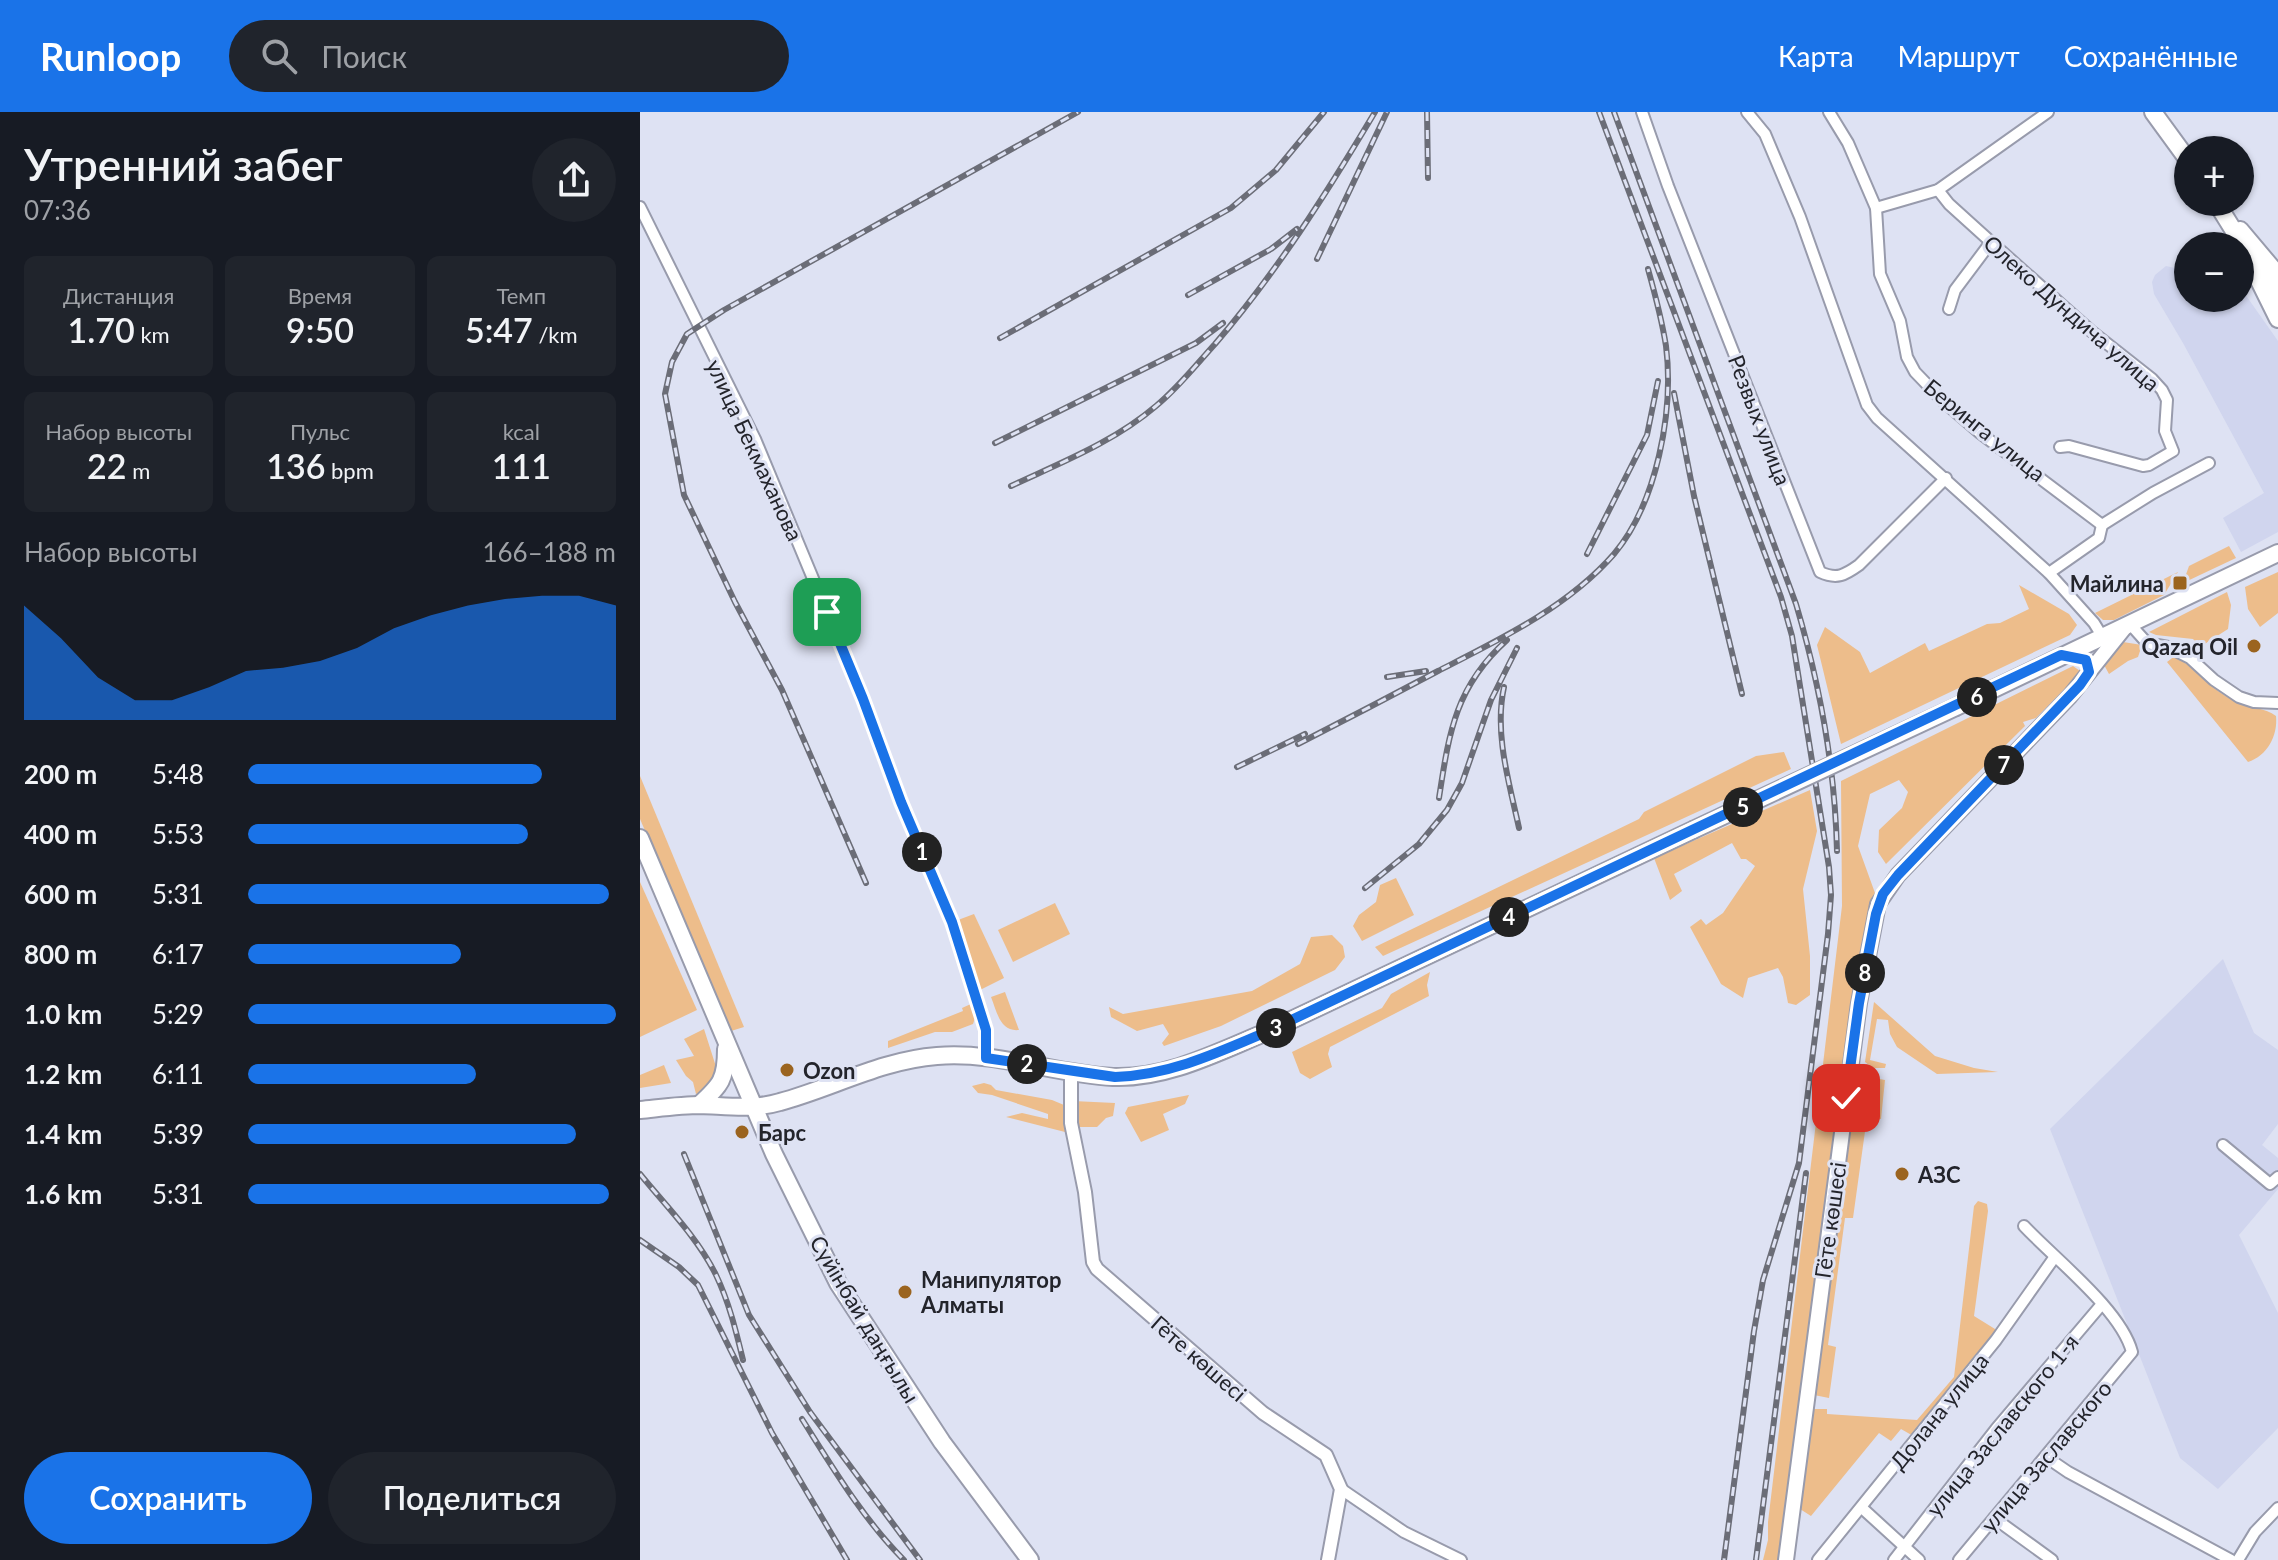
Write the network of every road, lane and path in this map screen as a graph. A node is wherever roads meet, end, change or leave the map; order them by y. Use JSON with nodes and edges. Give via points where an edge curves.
{"nodes":[{"id":1,"x":1642,"y":112,"type":"edge"},
{"id":2,"x":1747,"y":112,"type":"edge"},
{"id":3,"x":1829,"y":112,"type":"edge"},
{"id":4,"x":2048,"y":112,"type":"edge"},
{"id":5,"x":2153,"y":112,"type":"edge"},
{"id":6,"x":2174,"y":141,"type":"edge"},
{"id":7,"x":1938,"y":190,"type":"junction"},
{"id":8,"x":640,"y":207,"type":"edge"},
{"id":9,"x":1876,"y":208,"type":"junction"},
{"id":10,"x":2227,"y":216,"type":"edge"},
{"id":11,"x":1991,"y":242,"type":"junction"},
{"id":12,"x":2254,"y":260,"type":"edge"},
{"id":13,"x":2254,"y":270,"type":"edge"},
{"id":14,"x":2278,"y":275,"type":"edge"},
{"id":15,"x":2278,"y":294,"type":"edge"},
{"id":16,"x":1949,"y":309,"type":"dead end"},
{"id":17,"x":2278,"y":319,"type":"edge"},
{"id":18,"x":2060,"y":447,"type":"dead end"},
{"id":19,"x":2209,"y":463,"type":"dead end"},
{"id":20,"x":1946,"y":478,"type":"junction"},
{"id":21,"x":2102,"y":525,"type":"junction"},
{"id":22,"x":2278,"y":553,"type":"edge"},
{"id":23,"x":2049,"y":573,"type":"junction"},
{"id":24,"x":2129,"y":623,"type":"junction"},
{"id":25,"x":2102,"y":636,"type":"junction"},
{"id":26,"x":2061,"y":655,"type":"junction"},
{"id":27,"x":2086,"y":677,"type":"junction"},
{"id":28,"x":2278,"y":703,"type":"edge"},
{"id":29,"x":640,"y":838,"type":"edge"},
{"id":30,"x":726,"y":1043,"type":"junction"},
{"id":31,"x":986,"y":1058,"type":"junction"},
{"id":32,"x":1071,"y":1071,"type":"junction"},
{"id":33,"x":699,"y":1105,"type":"junction"},
{"id":34,"x":756,"y":1107,"type":"junction"},
{"id":35,"x":640,"y":1110,"type":"edge"},
{"id":36,"x":2223,"y":1145,"type":"dead end"},
{"id":37,"x":2278,"y":1177,"type":"edge"},
{"id":38,"x":2024,"y":1226,"type":"dead end"},
{"id":39,"x":2054,"y":1258,"type":"junction"},
{"id":40,"x":2102,"y":1304,"type":"junction"},
{"id":41,"x":2046,"y":1457,"type":"junction"},
{"id":42,"x":1341,"y":1489,"type":"junction"},
{"id":43,"x":1862,"y":1508,"type":"junction"},
{"id":44,"x":2278,"y":1508,"type":"edge"},
{"id":45,"x":1994,"y":1518,"type":"junction"},
{"id":46,"x":1905,"y":1547,"type":"junction"},
{"id":47,"x":1785,"y":1559,"type":"edge"},
{"id":48,"x":1030,"y":1560,"type":"edge"},
{"id":49,"x":1328,"y":1560,"type":"edge"},
{"id":50,"x":1461,"y":1560,"type":"edge"},
{"id":51,"x":1818,"y":1560,"type":"edge"},
{"id":52,"x":1894,"y":1560,"type":"edge"},
{"id":53,"x":1919,"y":1560,"type":"edge"},
{"id":54,"x":1959,"y":1560,"type":"edge"},
{"id":55,"x":2052,"y":1560,"type":"edge"},
{"id":56,"x":2231,"y":1560,"type":"edge"},
{"id":57,"x":2238,"y":1560,"type":"edge"}],
"edges":[{"from":1,"to":20,"type":"street","name":"Резвых улица","via":[[1820,572],[1843,576],[1859,565]]},
{"from":2,"to":20,"type":"street","via":[[1765,134],[1800,217],[1867,405]]},
{"from":3,"to":9,"type":"street","name":"Беринга улица"},
{"from":4,"to":7,"type":"street"},
{"from":5,"to":6,"type":"main road"},
{"from":7,"to":9,"type":"street"},
{"from":7,"to":11,"type":"street","name":"Олеко Дундича улица"},
{"from":8,"to":31,"type":"street","name":"улица Бекмаханова","via":[[755,439],[863,699],[952,922],[986,1030]]},
{"from":9,"to":21,"type":"street","name":"Беринга улица","via":[[1880,274],[1915,372],[1980,433]]},
{"from":10,"to":14,"type":"main road"},
{"from":11,"to":16,"type":"street","via":[[1955,290]]},
{"from":11,"to":18,"type":"street","name":"Олеко Дундича улица","via":[[2152,379],[2167,400],[2165,431],[2173,451],[2149,465]]},
{"from":12,"to":15,"type":"main road"},
{"from":13,"to":17,"type":"main road"},
{"from":19,"to":21,"type":"street"},
{"from":20,"to":23,"type":"street"},
{"from":21,"to":23,"type":"street","via":[[2099,538]]},
{"from":22,"to":24,"type":"main road"},
{"from":23,"to":25,"type":"street"},
{"from":24,"to":25,"type":"main road"},
{"from":24,"to":27,"type":"main road","name":"Гёте көшесі"},
{"from":24,"to":28,"type":"street","via":[[2147,643],[2190,658],[2239,697]]},
{"from":25,"to":26,"type":"main road"},
{"from":26,"to":27,"type":"main road","via":[[2086,660]]},
{"from":26,"to":32,"type":"main road","bridge":true,"via":[[1195,1062],[1136,1076]]},
{"from":27,"to":47,"type":"main road","name":"Гёте көшесі","via":[[1898,875],[1878,904],[1859,1003]]},
{"from":29,"to":30,"type":"main road","name":"Сүйінбай даңғылы"},
{"from":30,"to":33,"type":"main road","via":[[726,1072]]},
{"from":30,"to":34,"type":"main road","name":"Сүйінбай даңғылы"},
{"from":31,"to":32,"type":"main road"},
{"from":31,"to":34,"type":"main road","via":[[943,1055],[904,1061]]},
{"from":32,"to":42,"type":"street","name":"Гёте көшесі","via":[[1071,1123],[1097,1269],[1263,1413],[1326,1455]]},
{"from":33,"to":34,"type":"main road"},
{"from":33,"to":35,"type":"main road"},
{"from":34,"to":48,"type":"main road","name":"Сүйінбай даңғылы","via":[[838,1283],[942,1442]]},
{"from":36,"to":37,"type":"street","via":[[2270,1184]]},
{"from":38,"to":39,"type":"street"},
{"from":39,"to":40,"type":"street"},
{"from":39,"to":43,"type":"street","name":"Долана улица"},
{"from":40,"to":41,"type":"street","name":"улица Заславского","via":[[2132,1352]]},
{"from":40,"to":46,"type":"street","name":"улица Заславского 1-я"},
{"from":41,"to":45,"type":"street","name":"улица Заславского"},
{"from":41,"to":56,"type":"street"},
{"from":42,"to":49,"type":"street"},
{"from":42,"to":50,"type":"street","name":"Гёте көшесі","via":[[1404,1532]]},
{"from":43,"to":46,"type":"street"},
{"from":43,"to":51,"type":"street","name":"Долана улица"},
{"from":44,"to":57,"type":"street"},
{"from":45,"to":54,"type":"street","name":"улица Заславского"},
{"from":45,"to":55,"type":"street"},
{"from":46,"to":52,"type":"street","name":"улица Заславского 1-я"},
{"from":46,"to":53,"type":"street"}]}
